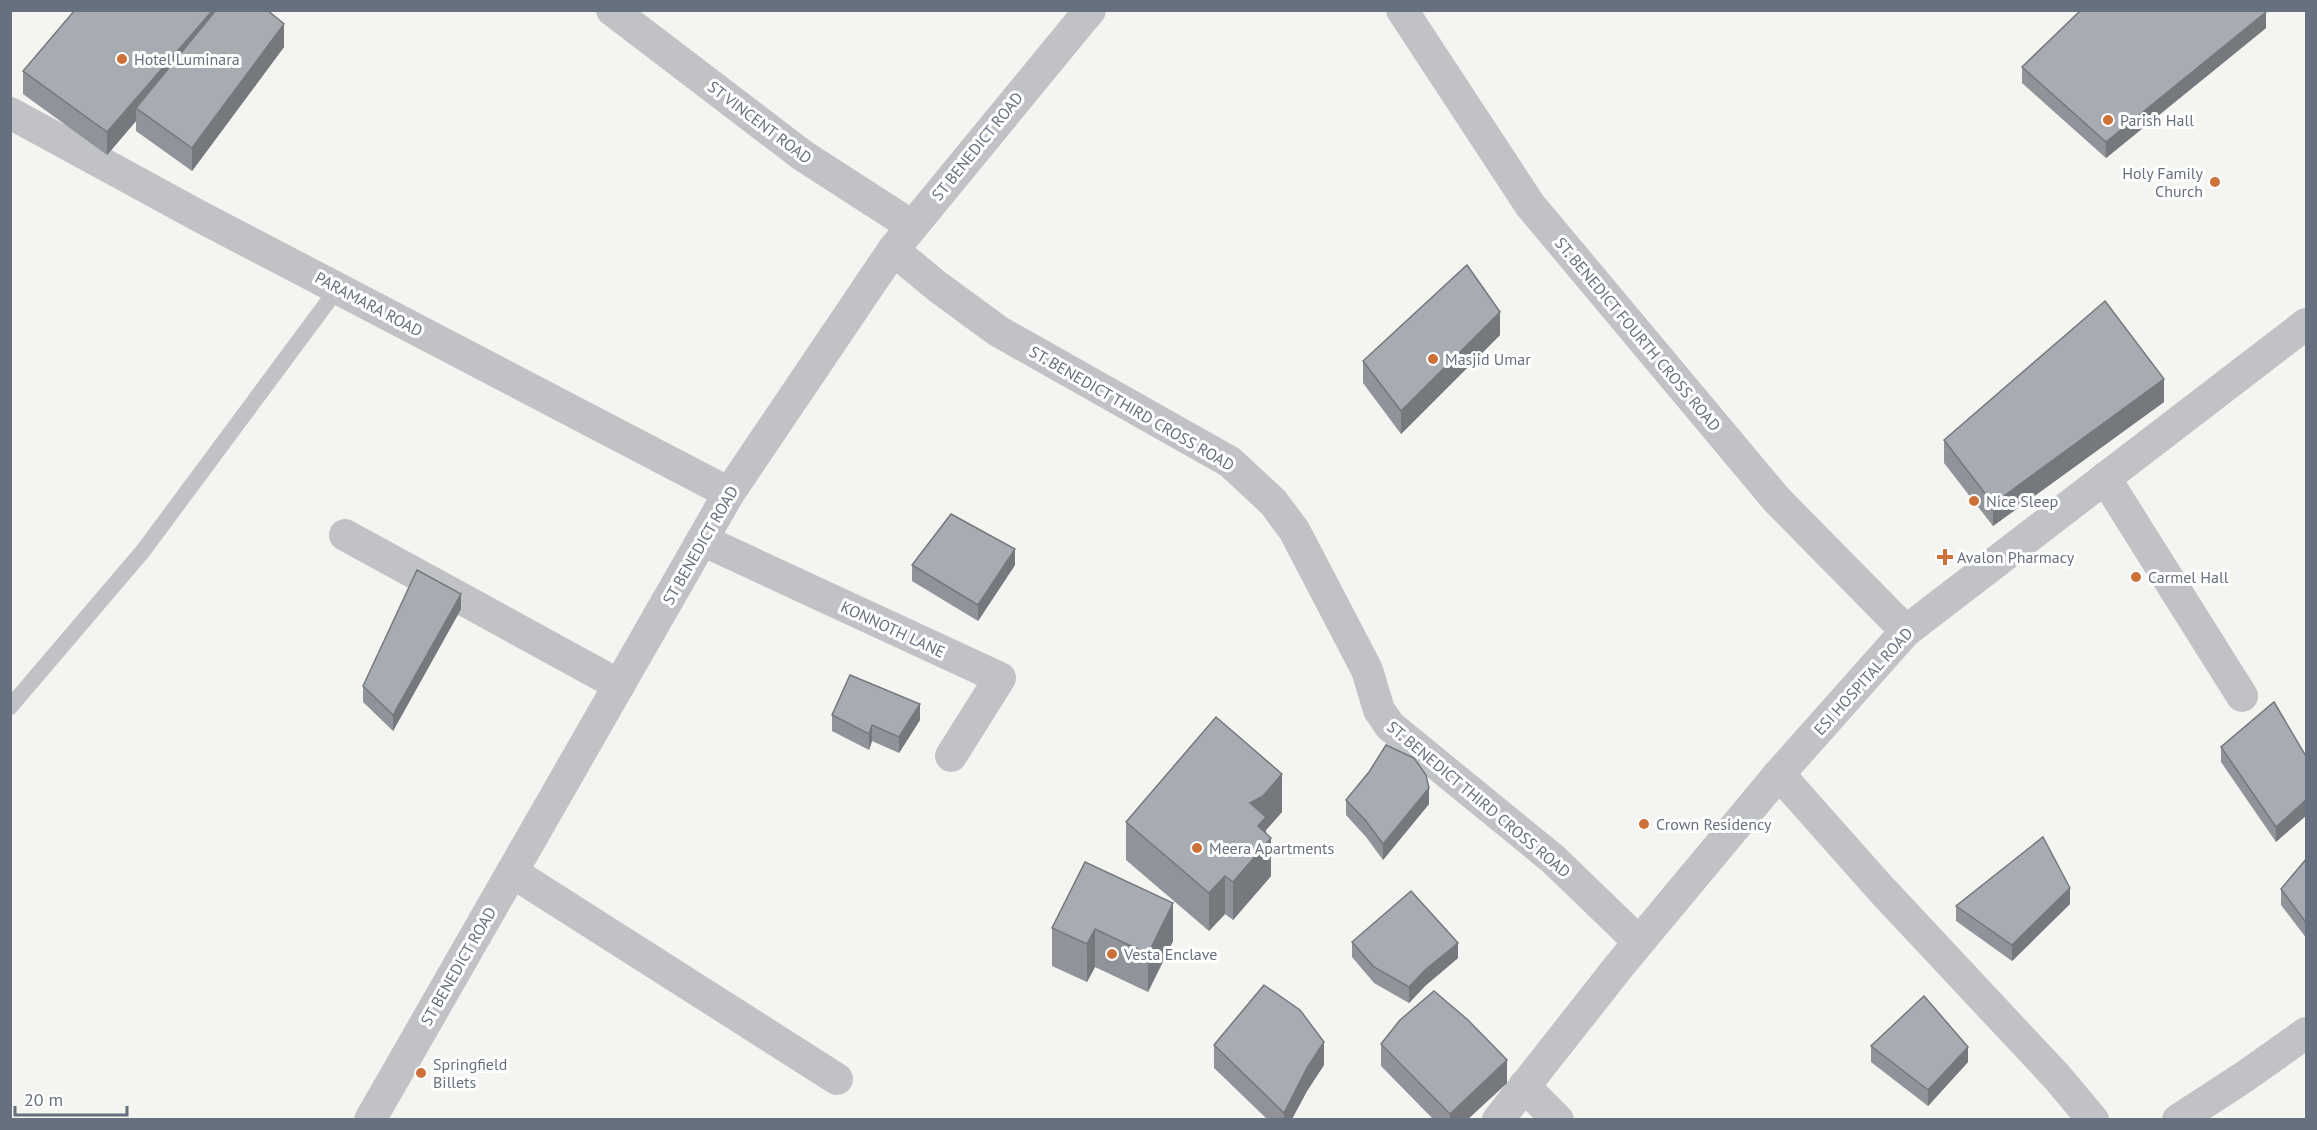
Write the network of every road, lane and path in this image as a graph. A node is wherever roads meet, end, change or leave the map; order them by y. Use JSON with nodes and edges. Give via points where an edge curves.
{"nodes":[{"id":1,"x":612,"y":10,"type":"edge"},
{"id":2,"x":1090,"y":10,"type":"edge"},
{"id":3,"x":1402,"y":10,"type":"edge"},
{"id":4,"x":10,"y":113,"type":"edge"},
{"id":5,"x":903,"y":238,"type":"junction"},
{"id":6,"x":338,"y":288,"type":"junction"},
{"id":7,"x":2307,"y":324,"type":"edge"},
{"id":8,"x":2104,"y":478,"type":"junction"},
{"id":9,"x":729,"y":493,"type":"junction"},
{"id":10,"x":345,"y":535,"type":"dead end"},
{"id":11,"x":702,"y":540,"type":"junction"},
{"id":12,"x":1906,"y":631,"type":"junction"},
{"id":13,"x":619,"y":685,"type":"junction"},
{"id":14,"x":2242,"y":696,"type":"dead end"},
{"id":15,"x":10,"y":707,"type":"edge"},
{"id":16,"x":951,"y":756,"type":"dead end"},
{"id":17,"x":1779,"y":774,"type":"junction"},
{"id":18,"x":512,"y":872,"type":"junction"},
{"id":19,"x":1639,"y":942,"type":"junction"},
{"id":20,"x":2307,"y":1033,"type":"edge"},
{"id":21,"x":837,"y":1080,"type":"dead end"},
{"id":22,"x":1524,"y":1086,"type":"junction"},
{"id":23,"x":370,"y":1119,"type":"edge"},
{"id":24,"x":1498,"y":1119,"type":"edge"},
{"id":25,"x":1558,"y":1119,"type":"edge"},
{"id":26,"x":2093,"y":1119,"type":"edge"},
{"id":27,"x":2178,"y":1119,"type":"edge"}],
"edges":[{"from":1,"to":5,"type":"street","name":"ST VINCENT ROAD","via":[[802,155]]},
{"from":2,"to":5,"type":"street","name":"ST BENEDICT ROAD"},
{"from":3,"to":12,"type":"street","name":"ST. BENEDICT FOURTH CROSS ROAD","via":[[1530,205],[1777,500]]},
{"from":4,"to":6,"type":"street","name":"PARAMARA ROAD"},
{"from":5,"to":9,"type":"street","name":"ST BENEDICT ROAD"},
{"from":5,"to":19,"type":"street","name":"ST. BENEDICT THIRD CROSS ROAD","via":[[938,287],[998,331],[1230,462],[1254,483],[1293,530],[1367,670],[1379,711],[1390,726],[1553,859]]},
{"from":6,"to":9,"type":"street","name":"PARAMARA ROAD"},
{"from":6,"to":15,"type":"lane","via":[[143,551]]},
{"from":7,"to":8,"type":"street","name":"ESI HOSPITAL ROAD"},
{"from":8,"to":12,"type":"street","name":"ESI HOSPITAL ROAD"},
{"from":8,"to":14,"type":"street"},
{"from":9,"to":11,"type":"street","name":"ST BENEDICT ROAD"},
{"from":10,"to":13,"type":"street"},
{"from":11,"to":13,"type":"street","name":"ST BENEDICT ROAD"},
{"from":11,"to":16,"type":"street","name":"KONNOTH LANE","via":[[1000,678]]},
{"from":12,"to":17,"type":"street","name":"ESI HOSPITAL ROAD"},
{"from":13,"to":18,"type":"street","name":"ST BENEDICT ROAD"},
{"from":17,"to":19,"type":"street","name":"ESI HOSPITAL ROAD"},
{"from":17,"to":26,"type":"street"},
{"from":18,"to":21,"type":"street"},
{"from":18,"to":23,"type":"street","name":"ST BENEDICT ROAD"},
{"from":19,"to":22,"type":"street","name":"ESI HOSPITAL ROAD"},
{"from":20,"to":27,"type":"street"},
{"from":22,"to":24,"type":"street","name":"ESI HOSPITAL ROAD"},
{"from":22,"to":25,"type":"street"}]}
